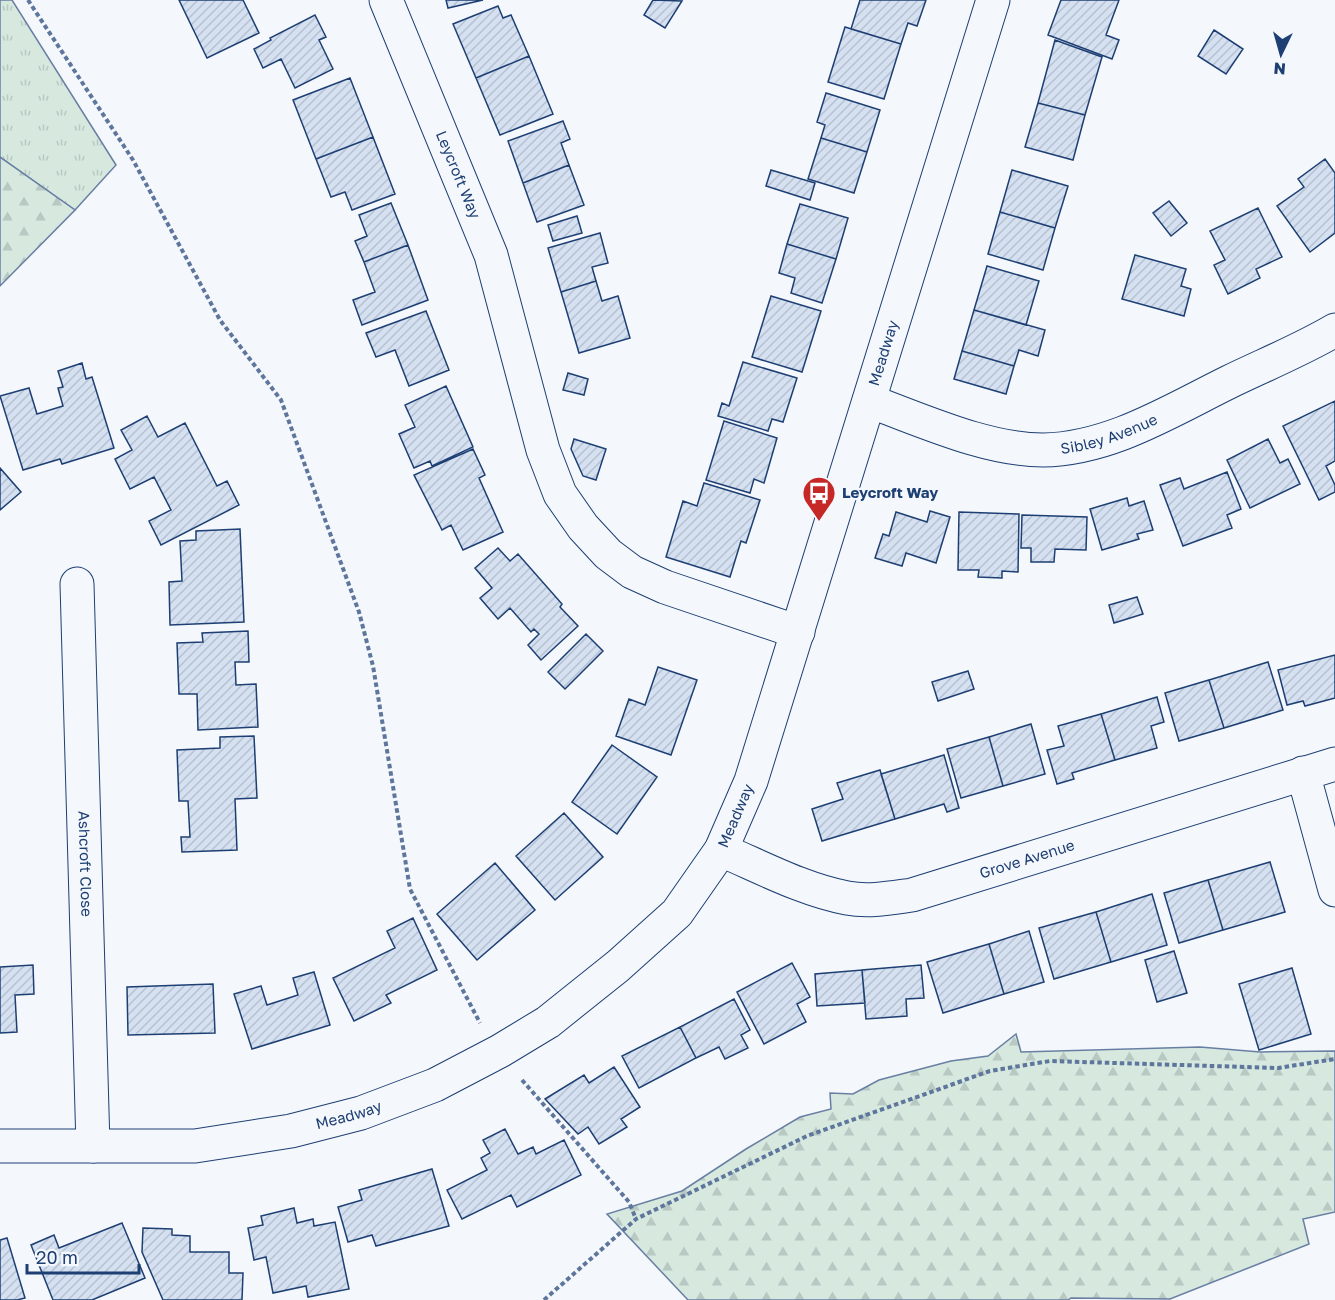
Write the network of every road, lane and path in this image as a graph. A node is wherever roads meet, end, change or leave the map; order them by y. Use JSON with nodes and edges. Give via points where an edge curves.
{"nodes":[{"id":1,"x":28,"y":0,"type":"edge"},
{"id":2,"x":386,"y":0,"type":"edge"},
{"id":3,"x":993,"y":0,"type":"edge"},
{"id":4,"x":1335,"y":330,"type":"edge"},
{"id":5,"x":869,"y":401,"type":"junction"},
{"id":6,"x":77,"y":584,"type":"dead end"},
{"id":7,"x":798,"y":632,"type":"junction"},
{"id":8,"x":1335,"y":764,"type":"edge"},
{"id":9,"x":1304,"y":773,"type":"junction"},
{"id":10,"x":721,"y":850,"type":"junction"},
{"id":11,"x":1335,"y":890,"type":"edge"},
{"id":12,"x":500,"y":1051,"type":"junction"},
{"id":13,"x":1335,"y":1059,"type":"edge"},
{"id":14,"x":0,"y":1146,"type":"edge"},
{"id":15,"x":93,"y":1146,"type":"junction"},
{"id":16,"x":636,"y":1220,"type":"junction"},
{"id":17,"x":544,"y":1300,"type":"edge"}],
"edges":[{"from":1,"to":12,"type":"path","via":[[133,160],[220,320],[281,400],[362,623],[373,666],[410,889],[480,1024]]},
{"from":2,"to":7,"type":"street","name":"Leycroft Way","via":[[491,255],[543,450],[560,494],[583,527],[632,572]]},
{"from":3,"to":5,"type":"street","name":"Meadway"},
{"from":4,"to":5,"type":"street","name":"Sibley Avenue","via":[[1119,436],[1074,447],[1042,450],[1008,446]]},
{"from":5,"to":7,"type":"street","name":"Meadway"},
{"from":6,"to":15,"type":"street","name":"Ashcroft Close"},
{"from":7,"to":10,"type":"street","name":"Meadway","via":[[751,781]]},
{"from":8,"to":9,"type":"street","name":"Grove Avenue"},
{"from":9,"to":10,"type":"street","name":"Grove Avenue","via":[[912,895],[881,900],[820,891]]},
{"from":9,"to":11,"type":"street"},
{"from":10,"to":12,"type":"street","name":"Meadway","via":[[668,921],[548,1022]]},
{"from":12,"to":15,"type":"street","name":"Meadway","via":[[435,1085],[361,1113],[291,1131],[195,1146]]},
{"from":12,"to":16,"type":"path","via":[[629,1202]]},
{"from":13,"to":16,"type":"path","via":[[1278,1068],[1050,1061],[990,1071],[807,1136]]},
{"from":14,"to":15,"type":"street","name":"Meadway"},
{"from":16,"to":17,"type":"path"}]}
